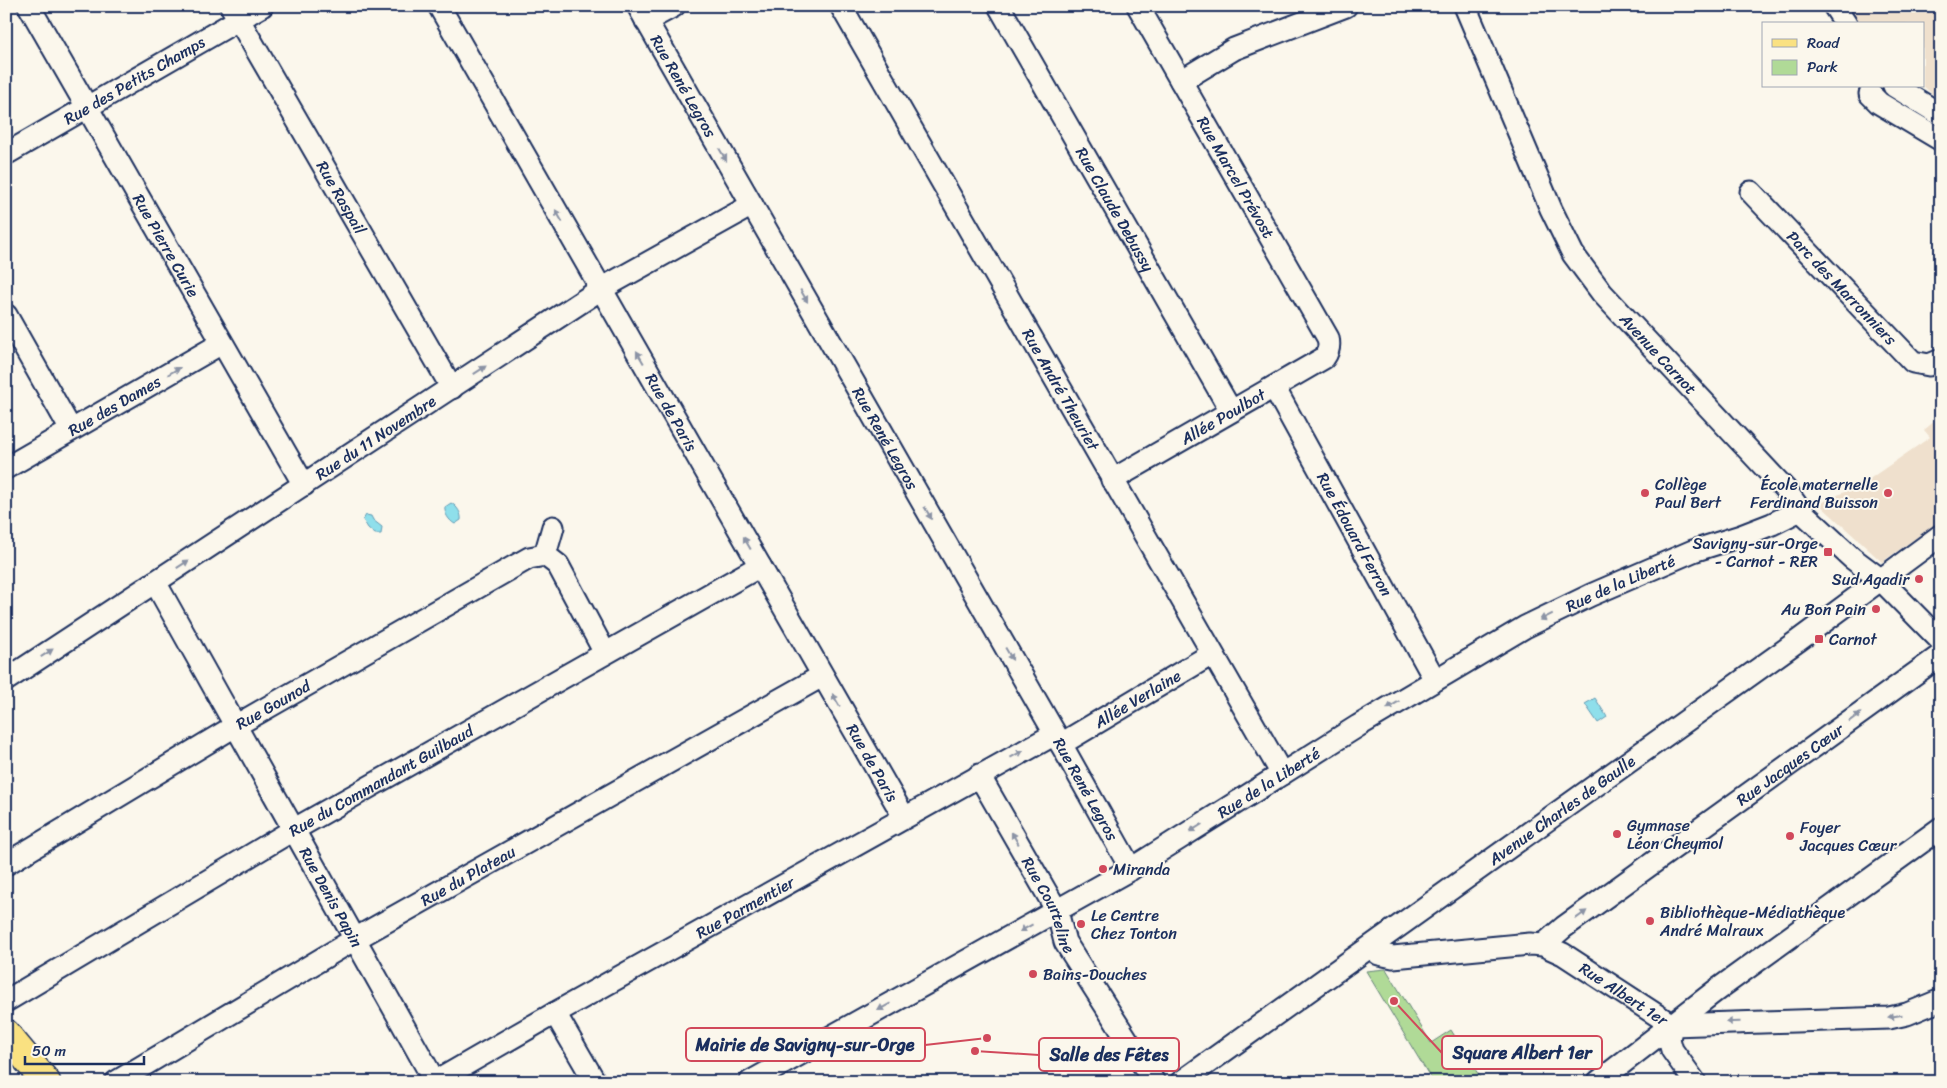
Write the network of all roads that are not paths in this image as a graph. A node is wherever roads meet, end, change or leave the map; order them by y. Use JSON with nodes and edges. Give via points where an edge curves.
{"nodes":[{"id":1,"x":29,"y":6,"type":"edge"},
{"id":2,"x":262,"y":6,"type":"edge"},
{"id":3,"x":439,"y":6,"type":"edge"},
{"id":4,"x":674,"y":6,"type":"edge"},
{"id":5,"x":841,"y":6,"type":"edge"},
{"id":6,"x":999,"y":6,"type":"edge"},
{"id":7,"x":1138,"y":6,"type":"edge"},
{"id":8,"x":1346,"y":6,"type":"edge"},
{"id":9,"x":1465,"y":6,"type":"edge"},
{"id":10,"x":1834,"y":6,"type":"edge"},
{"id":11,"x":235,"y":13,"type":"edge"},
{"id":12,"x":642,"y":14,"type":"edge"},
{"id":13,"x":1845,"y":22,"type":"edge"},
{"id":14,"x":1181,"y":81,"type":"junction"},
{"id":15,"x":1901,"y":91,"type":"edge"},
{"id":16,"x":1870,"y":94,"type":"dead end"},
{"id":17,"x":87,"y":108,"type":"junction"},
{"id":18,"x":1941,"y":116,"type":"edge"},
{"id":19,"x":1941,"y":140,"type":"edge"},
{"id":20,"x":6,"y":154,"type":"edge"},
{"id":21,"x":1751,"y":192,"type":"dead end"},
{"id":22,"x":752,"y":205,"type":"junction"},
{"id":23,"x":601,"y":289,"type":"junction"},
{"id":24,"x":6,"y":316,"type":"edge"},
{"id":25,"x":222,"y":343,"type":"junction"},
{"id":26,"x":1329,"y":349,"type":"joint"},
{"id":27,"x":1941,"y":360,"type":"edge"},
{"id":28,"x":1274,"y":387,"type":"junction"},
{"id":29,"x":452,"y":388,"type":"junction"},
{"id":30,"x":1231,"y":411,"type":"junction"},
{"id":31,"x":71,"y":430,"type":"junction"},
{"id":32,"x":6,"y":468,"type":"edge"},
{"id":33,"x":1112,"y":480,"type":"junction"},
{"id":34,"x":304,"y":485,"type":"junction"},
{"id":35,"x":1800,"y":510,"type":"junction"},
{"id":36,"x":552,"y":527,"type":"dead end"},
{"id":37,"x":1941,"y":535,"type":"edge"},
{"id":38,"x":545,"y":555,"type":"junction"},
{"id":39,"x":760,"y":566,"type":"junction"},
{"id":40,"x":1880,"y":579,"type":"junction"},
{"id":41,"x":156,"y":582,"type":"junction"},
{"id":42,"x":1941,"y":641,"type":"edge"},
{"id":43,"x":606,"y":653,"type":"junction"},
{"id":44,"x":1212,"y":654,"type":"junction"},
{"id":45,"x":1941,"y":655,"type":"edge"},
{"id":46,"x":822,"y":676,"type":"junction"},
{"id":47,"x":6,"y":680,"type":"edge"},
{"id":48,"x":1435,"y":680,"type":"junction"},
{"id":49,"x":235,"y":726,"type":"junction"},
{"id":50,"x":1058,"y":739,"type":"junction"},
{"id":51,"x":1282,"y":774,"type":"junction"},
{"id":52,"x":979,"y":775,"type":"junction"},
{"id":53,"x":904,"y":818,"type":"junction"},
{"id":54,"x":1941,"y":828,"type":"edge"},
{"id":55,"x":292,"y":830,"type":"junction"},
{"id":56,"x":6,"y":864,"type":"edge"},
{"id":57,"x":1131,"y":869,"type":"junction"},
{"id":58,"x":1057,"y":911,"type":"junction"},
{"id":59,"x":355,"y":939,"type":"junction"},
{"id":60,"x":1543,"y":944,"type":"junction"},
{"id":61,"x":1371,"y":947,"type":"junction"},
{"id":62,"x":1941,"y":1000,"type":"edge"},
{"id":63,"x":6,"y":1001,"type":"edge"},
{"id":64,"x":555,"y":1012,"type":"junction"},
{"id":65,"x":1672,"y":1025,"type":"junction"},
{"id":66,"x":6,"y":1034,"type":"edge"},
{"id":67,"x":46,"y":1082,"type":"edge"},
{"id":68,"x":116,"y":1082,"type":"edge"},
{"id":69,"x":435,"y":1082,"type":"edge"},
{"id":70,"x":595,"y":1082,"type":"edge"},
{"id":71,"x":750,"y":1082,"type":"edge"},
{"id":72,"x":1154,"y":1082,"type":"edge"},
{"id":73,"x":1181,"y":1082,"type":"edge"},
{"id":74,"x":1598,"y":1082,"type":"edge"},
{"id":75,"x":1695,"y":1082,"type":"edge"}],
"edges":[{"from":1,"to":17,"type":"street","name":"Rue Pierre Curie"},
{"from":2,"to":11,"type":"street","name":"Rue des Petits Champs"},
{"from":23,"to":3,"type":"street","name":"Rue de Paris","one_way":true},
{"from":4,"to":12,"type":"street"},
{"from":5,"to":33,"type":"street","name":"Rue André Theuriet"},
{"from":6,"to":30,"type":"street","name":"Rue Claude Debussy"},
{"from":7,"to":14,"type":"street","name":"Rue Marcel Prévost"},
{"from":8,"to":14,"type":"street","via":[[1234,49]]},
{"from":9,"to":35,"type":"street","name":"Avenue Carnot","via":[[1573,254],[1602,293],[1785,489]]},
{"from":10,"to":13,"type":"street"},
{"from":11,"to":17,"type":"street","name":"Rue des Petits Champs"},
{"from":11,"to":29,"type":"street","name":"Rue Raspail"},
{"from":12,"to":22,"type":"street","name":"Rue René Legros","one_way":true},
{"from":14,"to":26,"type":"street","name":"Rue Marcel Prévost","via":[[1328,338]]},
{"from":15,"to":18,"type":"street"},
{"from":16,"to":19,"type":"street","via":[[1879,103]]},
{"from":17,"to":20,"type":"street","name":"Rue des Petits Champs"},
{"from":17,"to":25,"type":"street","name":"Rue Pierre Curie"},
{"from":21,"to":27,"type":"street","name":"Parc des Marronniers","via":[[1913,362],[1929,365]]},
{"from":22,"to":23,"type":"street","name":"Rue du 11 Novembre"},
{"from":22,"to":50,"type":"street","name":"Rue René Legros","one_way":true},
{"from":29,"to":23,"type":"street","name":"Rue du 11 Novembre","one_way":true},
{"from":39,"to":23,"type":"street","name":"Rue de Paris","one_way":true},
{"from":24,"to":31,"type":"street"},
{"from":31,"to":25,"type":"street","name":"Rue des Dames","one_way":true},
{"from":25,"to":34,"type":"street","name":"Rue Pierre Curie"},
{"from":26,"to":28,"type":"street","name":"Allée Poulbot","via":[[1324,358]]},
{"from":28,"to":30,"type":"street","name":"Allée Poulbot"},
{"from":28,"to":48,"type":"street","name":"Rue Édouard Ferron"},
{"from":29,"to":34,"type":"street","name":"Rue du 11 Novembre"},
{"from":30,"to":33,"type":"street","name":"Allée Poulbot"},
{"from":31,"to":32,"type":"street","name":"Rue des Dames"},
{"from":33,"to":44,"type":"street","name":"Rue André Theuriet"},
{"from":41,"to":34,"type":"street","name":"Rue du 11 Novembre","one_way":true},
{"from":35,"to":40,"type":"street","name":"Avenue Carnot"},
{"from":35,"to":48,"type":"street","name":"Rue de la Liberté","one_way":true,"via":[[1591,595],[1525,627]]},
{"from":36,"to":38,"type":"street"},
{"from":37,"to":40,"type":"street","name":"Avenue Charles de Gaulle"},
{"from":38,"to":43,"type":"street","via":[[558,564]]},
{"from":38,"to":49,"type":"street","name":"Rue Gounod","via":[[529,558]]},
{"from":39,"to":43,"type":"street","name":"Rue du Commandant Guilbaud"},
{"from":39,"to":46,"type":"street","name":"Rue de Paris"},
{"from":40,"to":42,"type":"street","name":"Avenue Carnot"},
{"from":40,"to":61,"type":"street","name":"Avenue Charles de Gaulle"},
{"from":47,"to":41,"type":"street","name":"Rue du 11 Novembre","one_way":true},
{"from":41,"to":49,"type":"street","name":"Rue Denis Papin"},
{"from":43,"to":55,"type":"street","name":"Rue du Commandant Guilbaud"},
{"from":44,"to":50,"type":"street","name":"Allée Verlaine"},
{"from":44,"to":51,"type":"street","name":"Rue André Theuriet"},
{"from":60,"to":45,"type":"street","name":"Rue Jacques Cœur","one_way":true},
{"from":53,"to":46,"type":"street","name":"Rue de Paris","one_way":true},
{"from":46,"to":59,"type":"street","name":"Rue du Plateau"},
{"from":48,"to":51,"type":"street","name":"Rue de la Liberté","one_way":true},
{"from":49,"to":55,"type":"street","name":"Rue Denis Papin"},
{"from":49,"to":56,"type":"street","name":"Rue Gounod"},
{"from":52,"to":50,"type":"street","name":"Rue Parmentier","one_way":true},
{"from":50,"to":57,"type":"street","name":"Rue René Legros"},
{"from":51,"to":57,"type":"street","name":"Rue de la Liberté","one_way":true},
{"from":52,"to":53,"type":"street","name":"Rue Parmentier"},
{"from":58,"to":52,"type":"street","name":"Rue Courteline","one_way":true},
{"from":53,"to":64,"type":"street","name":"Rue Parmentier"},
{"from":54,"to":65,"type":"street"},
{"from":55,"to":59,"type":"street","name":"Rue Denis Papin"},
{"from":55,"to":63,"type":"street","name":"Rue du Commandant Guilbaud"},
{"from":57,"to":58,"type":"street","name":"Rue de la Liberté"},
{"from":58,"to":71,"type":"street","name":"Rue de la Liberté","one_way":true},
{"from":58,"to":72,"type":"street","name":"Rue Courteline","via":[[1065,942]]},
{"from":59,"to":68,"type":"street","name":"Rue du Plateau"},
{"from":59,"to":69,"type":"street","name":"Rue Denis Papin"},
{"from":60,"to":61,"type":"street","via":[[1393,958],[1379,954]]},
{"from":60,"to":65,"type":"street","name":"Rue Albert 1er"},
{"from":61,"to":73,"type":"street","name":"Avenue Charles de Gaulle"},
{"from":62,"to":65,"type":"street","name":"Rue Albert 1er","one_way":true,"via":[[1889,1018]]},
{"from":64,"to":69,"type":"street","name":"Rue Parmentier"},
{"from":64,"to":70,"type":"street"},
{"from":65,"to":74,"type":"street"},
{"from":65,"to":75,"type":"street","via":[[1669,1039],[1672,1050]]},
{"from":66,"to":67,"type":"main road"}]}
